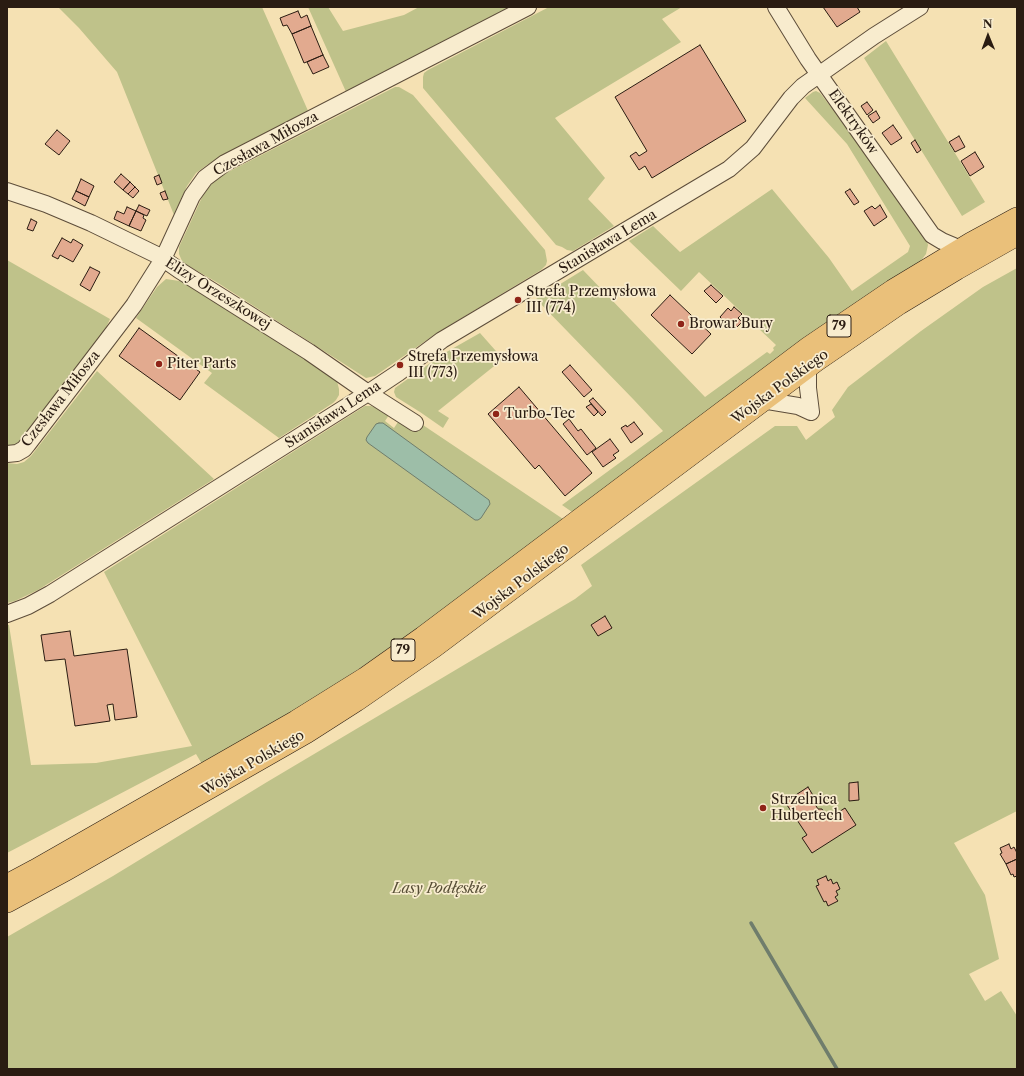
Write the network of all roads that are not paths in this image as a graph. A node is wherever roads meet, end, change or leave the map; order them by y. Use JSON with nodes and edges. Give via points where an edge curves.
{"nodes":[{"id":1,"x":528,"y":7,"type":"edge"},
{"id":2,"x":776,"y":7,"type":"edge"},
{"id":3,"x":920,"y":7,"type":"edge"},
{"id":4,"x":819,"y":74,"type":"junction"},
{"id":5,"x":7,"y":191,"type":"edge"},
{"id":6,"x":1017,"y":218,"type":"edge"},
{"id":7,"x":932,"y":234,"type":"junction"},
{"id":8,"x":1017,"y":235,"type":"edge"},
{"id":9,"x":961,"y":249,"type":"junction"},
{"id":10,"x":163,"y":259,"type":"junction"},
{"id":11,"x":934,"y":265,"type":"junction"},
{"id":12,"x":808,"y":366,"type":"junction"},
{"id":13,"x":368,"y":393,"type":"junction"},
{"id":14,"x":762,"y":400,"type":"junction"},
{"id":15,"x":415,"y":423,"type":"dead end"},
{"id":16,"x":7,"y":454,"type":"edge"},
{"id":17,"x":7,"y":614,"type":"edge"},
{"id":18,"x":7,"y":885,"type":"edge"},
{"id":19,"x":7,"y":902,"type":"edge"}],
"edges":[{"from":1,"to":10,"type":"street","name":"Czesława Miłosza","via":[[220,166],[205,178],[192,196]]},
{"from":2,"to":4,"type":"street","name":"Elektryków"},
{"from":3,"to":4,"type":"street","name":"Stanisława Lema"},
{"from":4,"to":7,"type":"street","name":"Elektryków"},
{"from":4,"to":13,"type":"street","name":"Stanisława Lema","via":[[791,98],[753,148],[729,169],[442,340]]},
{"from":5,"to":10,"type":"street","name":"Elizy Orzeszkowej","via":[[91,223],[140,245]]},
{"from":6,"to":9,"type":"main road","name":"Wojska Polskiego","number":"79"},
{"from":7,"to":9,"type":"street","name":"Elektryków"},
{"from":7,"to":11,"type":"street","name":"Elektryków"},
{"from":8,"to":12,"type":"main road","name":"Wojska Polskiego","number":"79","via":[[899,304]]},
{"from":9,"to":11,"type":"main road","name":"Wojska Polskiego","number":"79"},
{"from":10,"to":13,"type":"street","name":"Elizy Orzeszkowej","via":[[314,354]]},
{"from":10,"to":16,"type":"street","name":"Czesława Miłosza","via":[[134,305],[28,444],[16,453]]},
{"from":11,"to":18,"type":"main road","name":"Wojska Polskiego","number":"79","via":[[809,347],[365,678],[296,721]]},
{"from":12,"to":14,"type":"main road","name":"Wojska Polskiego","number":"79"},
{"from":12,"to":14,"type":"street","via":[[811,412],[798,406]]},
{"from":13,"to":15,"type":"street","name":"Elizy Orzeszkowej"},
{"from":13,"to":17,"type":"street","name":"Stanisława Lema","via":[[50,594]]},
{"from":14,"to":19,"type":"main road","name":"Wojska Polskiego","number":"79","via":[[434,648],[356,701],[300,736]]}]}
